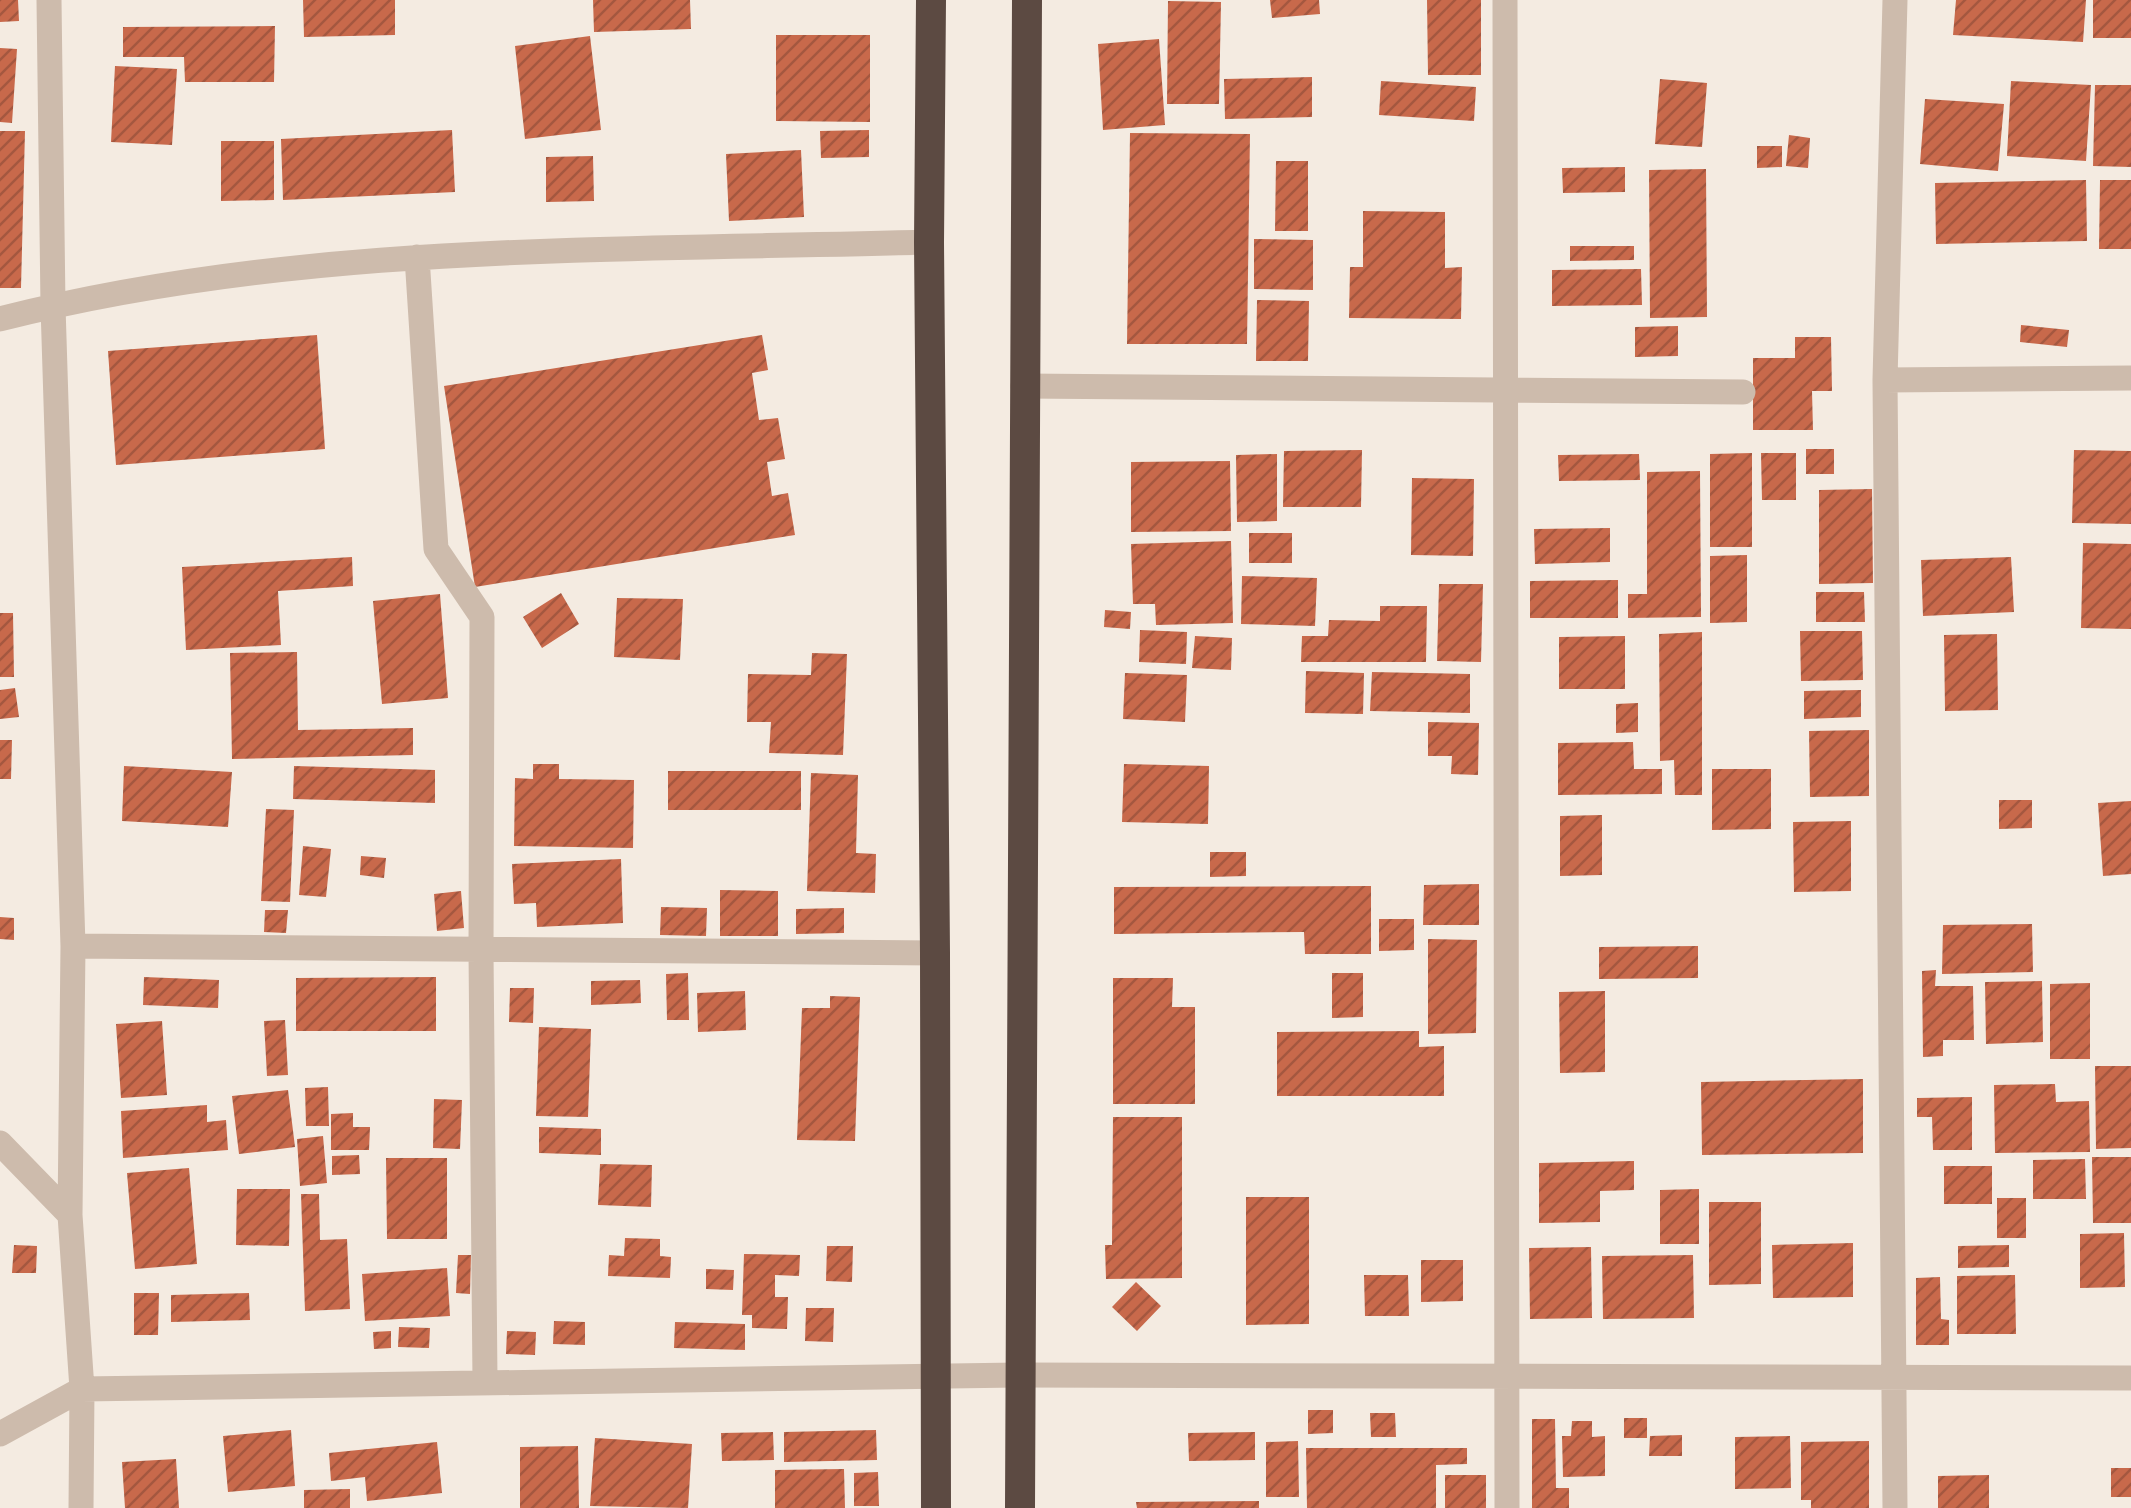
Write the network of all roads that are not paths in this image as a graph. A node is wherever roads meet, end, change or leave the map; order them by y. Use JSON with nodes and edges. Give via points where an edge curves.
{"nodes":[{"id":1,"x":49,"y":0,"type":"edge"},
{"id":2,"x":931,"y":0,"type":"edge"},
{"id":3,"x":1027,"y":0,"type":"edge"},
{"id":4,"x":1505,"y":0,"type":"edge"},
{"id":5,"x":1895,"y":0,"type":"edge"},
{"id":6,"x":929,"y":242,"type":"junction"},
{"id":7,"x":417,"y":256,"type":"junction"},
{"id":8,"x":53,"y":306,"type":"junction"},
{"id":9,"x":0,"y":319,"type":"edge"},
{"id":10,"x":2131,"y":378,"type":"edge"},
{"id":11,"x":1885,"y":380,"type":"junction"},
{"id":12,"x":1024,"y":386,"type":"junction"},
{"id":13,"x":1504,"y":388,"type":"junction"},
{"id":14,"x":1742,"y":392,"type":"dead end"},
{"id":15,"x":73,"y":946,"type":"junction"},
{"id":16,"x":480,"y":952,"type":"junction"},
{"id":17,"x":936,"y":953,"type":"junction"},
{"id":18,"x":0,"y":1144,"type":"edge"},
{"id":19,"x":70,"y":1215,"type":"junction"},
{"id":20,"x":1020,"y":1375,"type":"junction"},
{"id":21,"x":1507,"y":1375,"type":"junction"},
{"id":22,"x":934,"y":1377,"type":"junction"},
{"id":23,"x":2131,"y":1378,"type":"edge"},
{"id":24,"x":1896,"y":1380,"type":"junction"},
{"id":25,"x":485,"y":1381,"type":"junction"},
{"id":26,"x":82,"y":1389,"type":"junction"},
{"id":27,"x":0,"y":1434,"type":"edge"},
{"id":28,"x":81,"y":1508,"type":"edge"},
{"id":29,"x":936,"y":1508,"type":"edge"},
{"id":30,"x":1020,"y":1508,"type":"edge"},
{"id":31,"x":1508,"y":1508,"type":"edge"},
{"id":32,"x":1895,"y":1508,"type":"edge"}],
"edges":[{"from":1,"to":8,"type":"street"},
{"from":2,"to":6,"type":"highway"},
{"from":3,"to":12,"type":"highway"},
{"from":4,"to":13,"type":"street"},
{"from":5,"to":11,"type":"street"},
{"from":6,"to":7,"type":"street"},
{"from":6,"to":17,"type":"highway"},
{"from":7,"to":8,"type":"street","via":[[156,284]]},
{"from":7,"to":16,"type":"street","via":[[436,550],[482,617]]},
{"from":8,"to":9,"type":"street"},
{"from":8,"to":15,"type":"street"},
{"from":10,"to":11,"type":"street"},
{"from":11,"to":24,"type":"street"},
{"from":12,"to":13,"type":"street"},
{"from":12,"to":20,"type":"highway"},
{"from":13,"to":14,"type":"street"},
{"from":13,"to":21,"type":"street"},
{"from":15,"to":16,"type":"street"},
{"from":15,"to":19,"type":"street"},
{"from":16,"to":17,"type":"street"},
{"from":16,"to":25,"type":"street"},
{"from":17,"to":22,"type":"highway"},
{"from":18,"to":19,"type":"street"},
{"from":19,"to":26,"type":"street"},
{"from":20,"to":21,"type":"street"},
{"from":20,"to":22,"type":"street"},
{"from":20,"to":30,"type":"highway"},
{"from":21,"to":24,"type":"street"},
{"from":21,"to":31,"type":"street"},
{"from":22,"to":25,"type":"street"},
{"from":22,"to":29,"type":"highway"},
{"from":23,"to":24,"type":"street"},
{"from":24,"to":32,"type":"street"},
{"from":25,"to":26,"type":"street"},
{"from":26,"to":27,"type":"street"},
{"from":26,"to":28,"type":"street"}]}
